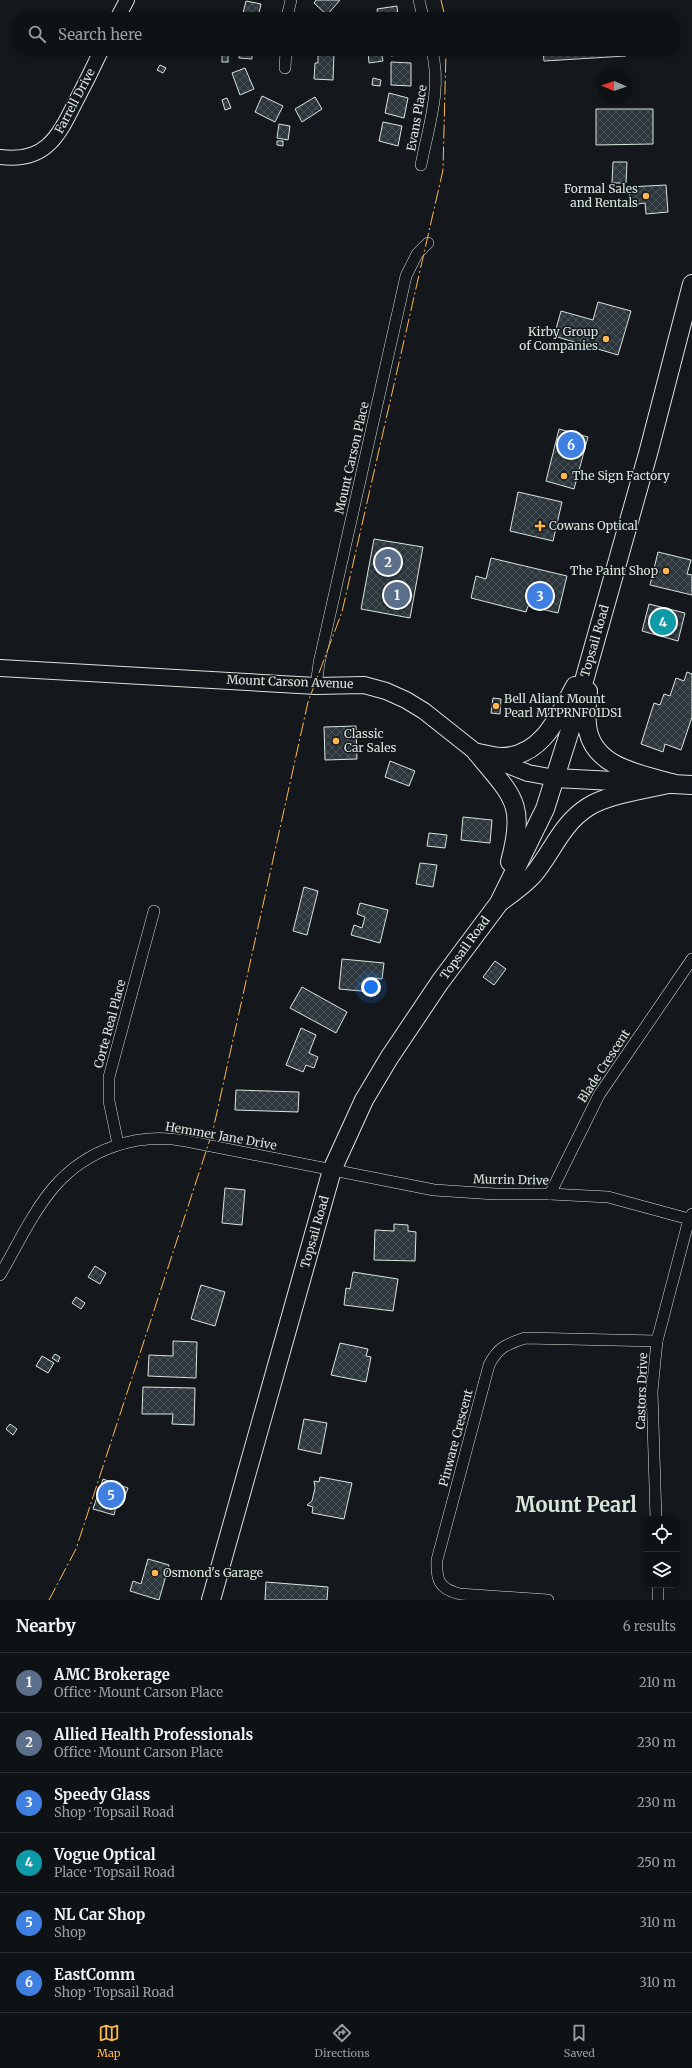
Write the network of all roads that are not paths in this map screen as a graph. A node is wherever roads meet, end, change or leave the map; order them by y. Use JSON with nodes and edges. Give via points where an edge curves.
{"nodes":[{"id":1,"x":127,"y":0,"type":"edge"},
{"id":2,"x":291,"y":0,"type":"edge"},
{"id":3,"x":419,"y":0,"type":"edge"},
{"id":4,"x":121,"y":12,"type":"edge"},
{"id":5,"x":288,"y":12,"type":"edge"},
{"id":6,"x":422,"y":12,"type":"edge"},
{"id":7,"x":99,"y":56,"type":"edge"},
{"id":8,"x":286,"y":56,"type":"edge"},
{"id":9,"x":433,"y":56,"type":"edge"},
{"id":10,"x":285,"y":68,"type":"dead end"},
{"id":11,"x":0,"y":157,"type":"edge"},
{"id":12,"x":421,"y":165,"type":"dead end"},
{"id":13,"x":428,"y":243,"type":"dead end"},
{"id":14,"x":692,"y":284,"type":"edge"},
{"id":15,"x":589,"y":660,"type":"junction"},
{"id":16,"x":0,"y":668,"type":"edge"},
{"id":17,"x":316,"y":686,"type":"junction"},
{"id":18,"x":477,"y":753,"type":"junction"},
{"id":19,"x":555,"y":778,"type":"junction"},
{"id":20,"x":672,"y":783,"type":"junction"},
{"id":21,"x":692,"y":785,"type":"edge"},
{"id":22,"x":499,"y":902,"type":"junction"},
{"id":23,"x":154,"y":911,"type":"dead end"},
{"id":24,"x":692,"y":959,"type":"edge"},
{"id":25,"x":118,"y":1144,"type":"junction"},
{"id":26,"x":332,"y":1170,"type":"junction"},
{"id":27,"x":550,"y":1194,"type":"junction"},
{"id":28,"x":690,"y":1217,"type":"edge"},
{"id":29,"x":0,"y":1275,"type":"edge"},
{"id":30,"x":656,"y":1341,"type":"junction"},
{"id":31,"x":656,"y":1516,"type":"edge"},
{"id":32,"x":658,"y":1588,"type":"edge"},
{"id":33,"x":211,"y":1600,"type":"edge"},
{"id":34,"x":548,"y":1600,"type":"edge"},
{"id":35,"x":658,"y":1600,"type":"edge"}],
"edges":[{"from":1,"to":4,"type":"street"},
{"from":2,"to":5,"type":"street"},
{"from":3,"to":6,"type":"street"},
{"from":7,"to":11,"type":"street","name":"Farrell Drive","via":[[62,130],[51,143],[27,157]]},
{"from":8,"to":10,"type":"street"},
{"from":9,"to":12,"type":"street","name":"Evans Place","via":[[436,86]]},
{"from":13,"to":17,"type":"street","name":"Mount Carson Place","via":[[417,254],[406,276],[319,663]]},
{"from":14,"to":15,"type":"main road","name":"Topsail Road","via":[[649,450]]},
{"from":15,"to":18,"type":"main road","via":[[553,726],[536,745],[517,755],[501,757]]},
{"from":15,"to":19,"type":"main road","name":"Topsail Road"},
{"from":15,"to":20,"type":"main road","via":[[587,720],[591,741],[613,764]]},
{"from":16,"to":17,"type":"main road","name":"Mount Carson Avenue"},
{"from":17,"to":18,"type":"main road","name":"Mount Carson Avenue","via":[[364,684],[386,691],[424,711]]},
{"from":18,"to":19,"type":"main road","name":"Mount Carson Avenue","via":[[528,773]]},
{"from":18,"to":22,"type":"main road","via":[[516,805],[516,840]]},
{"from":19,"to":20,"type":"main road"},
{"from":19,"to":22,"type":"main road","name":"Topsail Road","via":[[538,823]]},
{"from":20,"to":21,"type":"main road"},
{"from":20,"to":22,"type":"main road","via":[[599,801],[587,807],[560,834],[533,875]]},
{"from":22,"to":26,"type":"main road","name":"Topsail Road","via":[[440,982],[389,1058],[364,1100]]},
{"from":23,"to":25,"type":"street","name":"Corte Real Place","via":[[109,1077],[109,1106]]},
{"from":24,"to":27,"type":"street","name":"Blade Crescent","via":[[599,1095]]},
{"from":25,"to":26,"type":"street","name":"Hemmer Jane Drive","via":[[152,1138],[175,1139]]},
{"from":25,"to":29,"type":"street","name":"Hemmer Jane Drive","via":[[85,1160],[54,1187]]},
{"from":26,"to":27,"type":"street","name":"Murrin Drive","via":[[434,1190]]},
{"from":26,"to":33,"type":"main road","name":"Topsail Road"},
{"from":27,"to":28,"type":"street","name":"Murrin Drive","via":[[608,1197]]},
{"from":28,"to":30,"type":"street","name":"Castors Drive"},
{"from":30,"to":31,"type":"street","name":"Castors Drive","via":[[652,1391]]},
{"from":30,"to":34,"type":"street","name":"Pinware Crescent","via":[[525,1338],[510,1343],[496,1352],[489,1365],[437,1560],[436,1572],[440,1584],[450,1592]]},
{"from":32,"to":35,"type":"street"}]}
